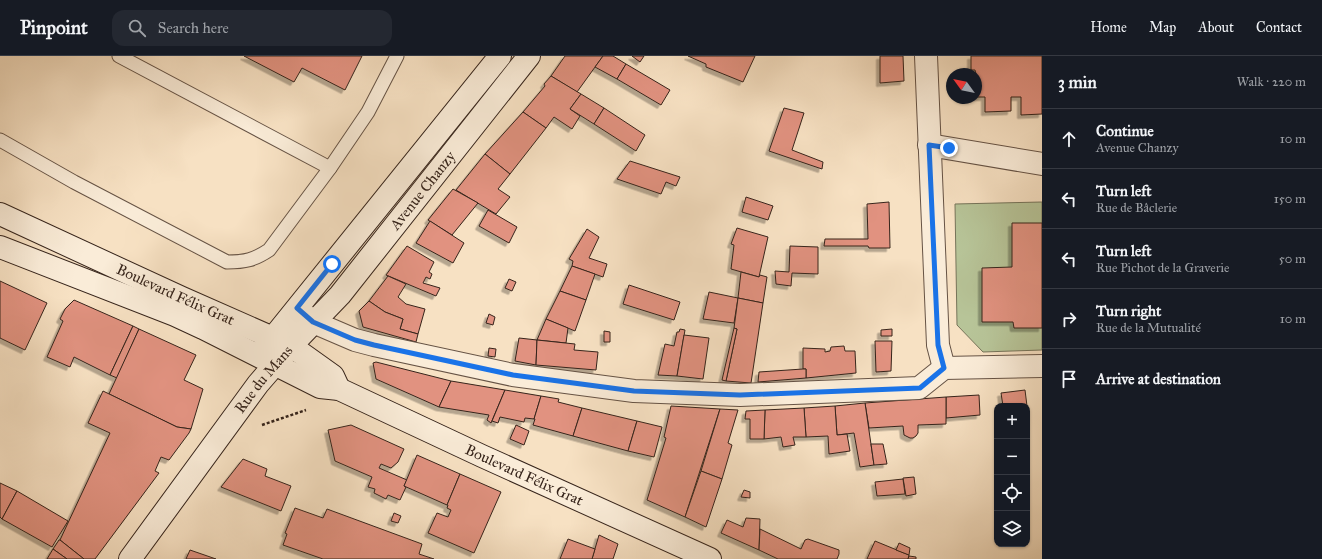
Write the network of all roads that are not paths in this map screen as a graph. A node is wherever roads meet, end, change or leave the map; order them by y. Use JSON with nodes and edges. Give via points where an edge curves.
{"nodes":[{"id":1,"x":119,"y":56,"type":"edge"},
{"id":2,"x":397,"y":56,"type":"edge"},
{"id":3,"x":500,"y":56,"type":"edge"},
{"id":4,"x":529,"y":56,"type":"edge"},
{"id":5,"x":926,"y":56,"type":"edge"},
{"id":6,"x":0,"y":140,"type":"edge"},
{"id":7,"x":929,"y":145,"type":"junction"},
{"id":8,"x":1042,"y":164,"type":"edge"},
{"id":9,"x":330,"y":168,"type":"junction"},
{"id":10,"x":0,"y":214,"type":"edge"},
{"id":11,"x":0,"y":247,"type":"edge"},
{"id":12,"x":297,"y":308,"type":"junction"},
{"id":13,"x":313,"y":322,"type":"junction"},
{"id":14,"x":282,"y":342,"type":"junction"},
{"id":15,"x":266,"y":360,"type":"junction"},
{"id":16,"x":1042,"y":366,"type":"edge"},
{"id":17,"x":944,"y":368,"type":"junction"},
{"id":18,"x":339,"y":389,"type":"junction"},
{"id":19,"x":130,"y":559,"type":"edge"},
{"id":20,"x":710,"y":559,"type":"edge"}],
"edges":[{"from":1,"to":9,"type":"lane"},
{"from":2,"to":9,"type":"lane","via":[[368,112]]},
{"from":3,"to":12,"type":"street","name":"Avenue Chanzy"},
{"from":4,"to":13,"type":"street","name":"Avenue Chanzy","via":[[340,295]]},
{"from":5,"to":7,"type":"street"},
{"from":6,"to":9,"type":"lane","via":[[227,262],[256,258],[269,250]]},
{"from":7,"to":8,"type":"street"},
{"from":7,"to":17,"type":"street","via":[[938,345]]},
{"from":10,"to":14,"type":"street","name":"Boulevard Félix Grat"},
{"from":11,"to":15,"type":"street","name":"Boulevard Félix Grat","via":[[175,315]]},
{"from":12,"to":13,"type":"street"},
{"from":12,"to":14,"type":"street","name":"Rue du Mans"},
{"from":13,"to":14,"type":"street","name":"Rue du Mans"},
{"from":13,"to":17,"type":"street","via":[[355,340],[513,375],[634,391],[740,395],[920,388]]},
{"from":14,"to":15,"type":"street","name":"Rue du Mans"},
{"from":14,"to":18,"type":"street","name":"Boulevard Félix Grat","via":[[333,376]]},
{"from":15,"to":18,"type":"street","name":"Boulevard Félix Grat","via":[[320,387]]},
{"from":15,"to":19,"type":"street","name":"Rue du Mans","via":[[258,384]]},
{"from":16,"to":17,"type":"street"},
{"from":18,"to":20,"type":"street","name":"Boulevard Félix Grat"}]}
